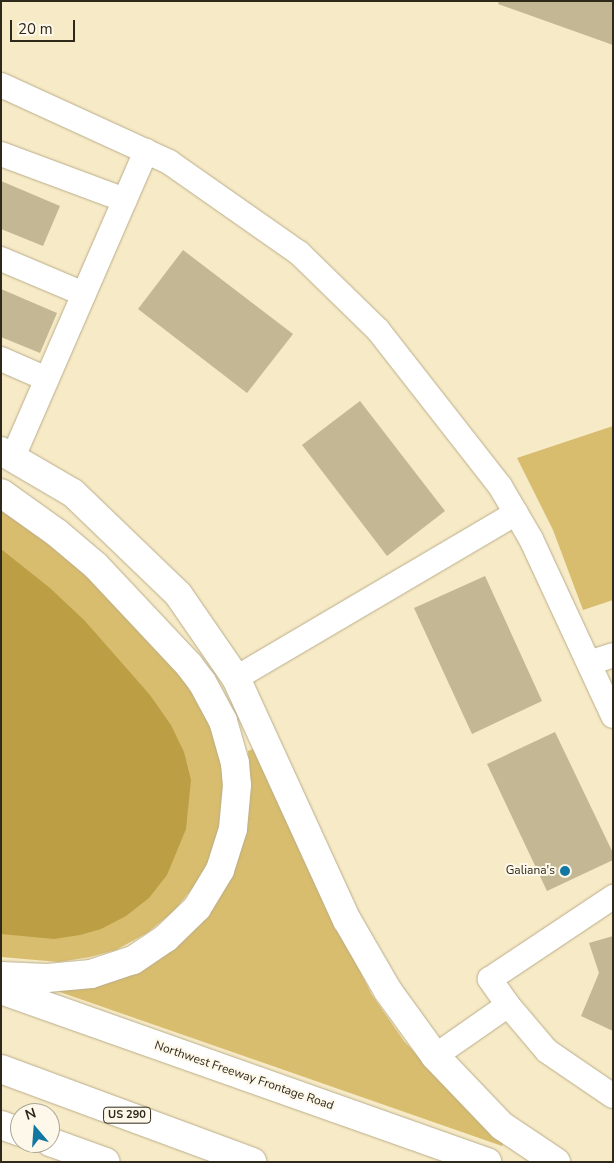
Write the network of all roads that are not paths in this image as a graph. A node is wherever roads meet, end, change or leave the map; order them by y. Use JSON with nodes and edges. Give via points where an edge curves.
{"nodes":[{"id":1,"x":1,"y":85,"type":"edge"},
{"id":2,"x":146,"y":151,"type":"junction"},
{"id":3,"x":1,"y":154,"type":"edge"},
{"id":4,"x":125,"y":200,"type":"junction"},
{"id":5,"x":1,"y":259,"type":"edge"},
{"id":6,"x":84,"y":294,"type":"junction"},
{"id":7,"x":1,"y":359,"type":"edge"},
{"id":8,"x":47,"y":379,"type":"junction"},
{"id":9,"x":7,"y":454,"type":"edge"},
{"id":10,"x":1,"y":493,"type":"edge"},
{"id":11,"x":516,"y":513,"type":"junction"},
{"id":12,"x":613,"y":655,"type":"edge"},
{"id":13,"x":588,"y":663,"type":"junction"},
{"id":14,"x":236,"y":678,"type":"junction"},
{"id":15,"x":613,"y":716,"type":"edge"},
{"id":16,"x":613,"y":897,"type":"edge"},
{"id":17,"x":1,"y":976,"type":"edge"},
{"id":18,"x":1,"y":990,"type":"edge"},
{"id":19,"x":508,"y":1005,"type":"junction"},
{"id":20,"x":435,"y":1056,"type":"junction"},
{"id":21,"x":1,"y":1068,"type":"edge"},
{"id":22,"x":613,"y":1096,"type":"edge"},
{"id":23,"x":60,"y":1146,"type":"edge"},
{"id":24,"x":106,"y":1162,"type":"edge"},
{"id":25,"x":252,"y":1162,"type":"edge"},
{"id":26,"x":487,"y":1162,"type":"edge"},
{"id":27,"x":556,"y":1162,"type":"edge"}],
"edges":[{"from":1,"to":2,"type":"lane"},
{"from":2,"to":4,"type":"lane"},
{"from":2,"to":11,"type":"lane","via":[[169,162],[299,253],[378,330],[479,456]]},
{"from":3,"to":4,"type":"lane"},
{"from":4,"to":6,"type":"lane"},
{"from":5,"to":6,"type":"lane"},
{"from":6,"to":8,"type":"lane"},
{"from":7,"to":8,"type":"lane"},
{"from":8,"to":9,"type":"lane"},
{"from":9,"to":14,"type":"main road","via":[[73,493],[171,588]]},
{"from":10,"to":17,"type":"main road","via":[[58,533],[96,566],[193,671],[223,721],[234,756],[237,785],[233,829],[220,870],[197,908],[166,938],[133,960],[91,974],[47,978]]},
{"from":11,"to":13,"type":"lane"},
{"from":11,"to":14,"type":"lane"},
{"from":12,"to":13,"type":"lane"},
{"from":13,"to":15,"type":"lane"},
{"from":14,"to":20,"type":"main road","via":[[347,920],[388,991]]},
{"from":16,"to":19,"type":"lane","via":[[490,979]]},
{"from":18,"to":26,"type":"main road","name":"Northwest Freeway Frontage Road"},
{"from":19,"to":20,"type":"lane"},
{"from":19,"to":22,"type":"lane","via":[[547,1051]]},
{"from":20,"to":27,"type":"main road","via":[[502,1126]]},
{"from":21,"to":25,"type":"main road","number":"US 290"},
{"from":23,"to":24,"type":"main road"}]}
